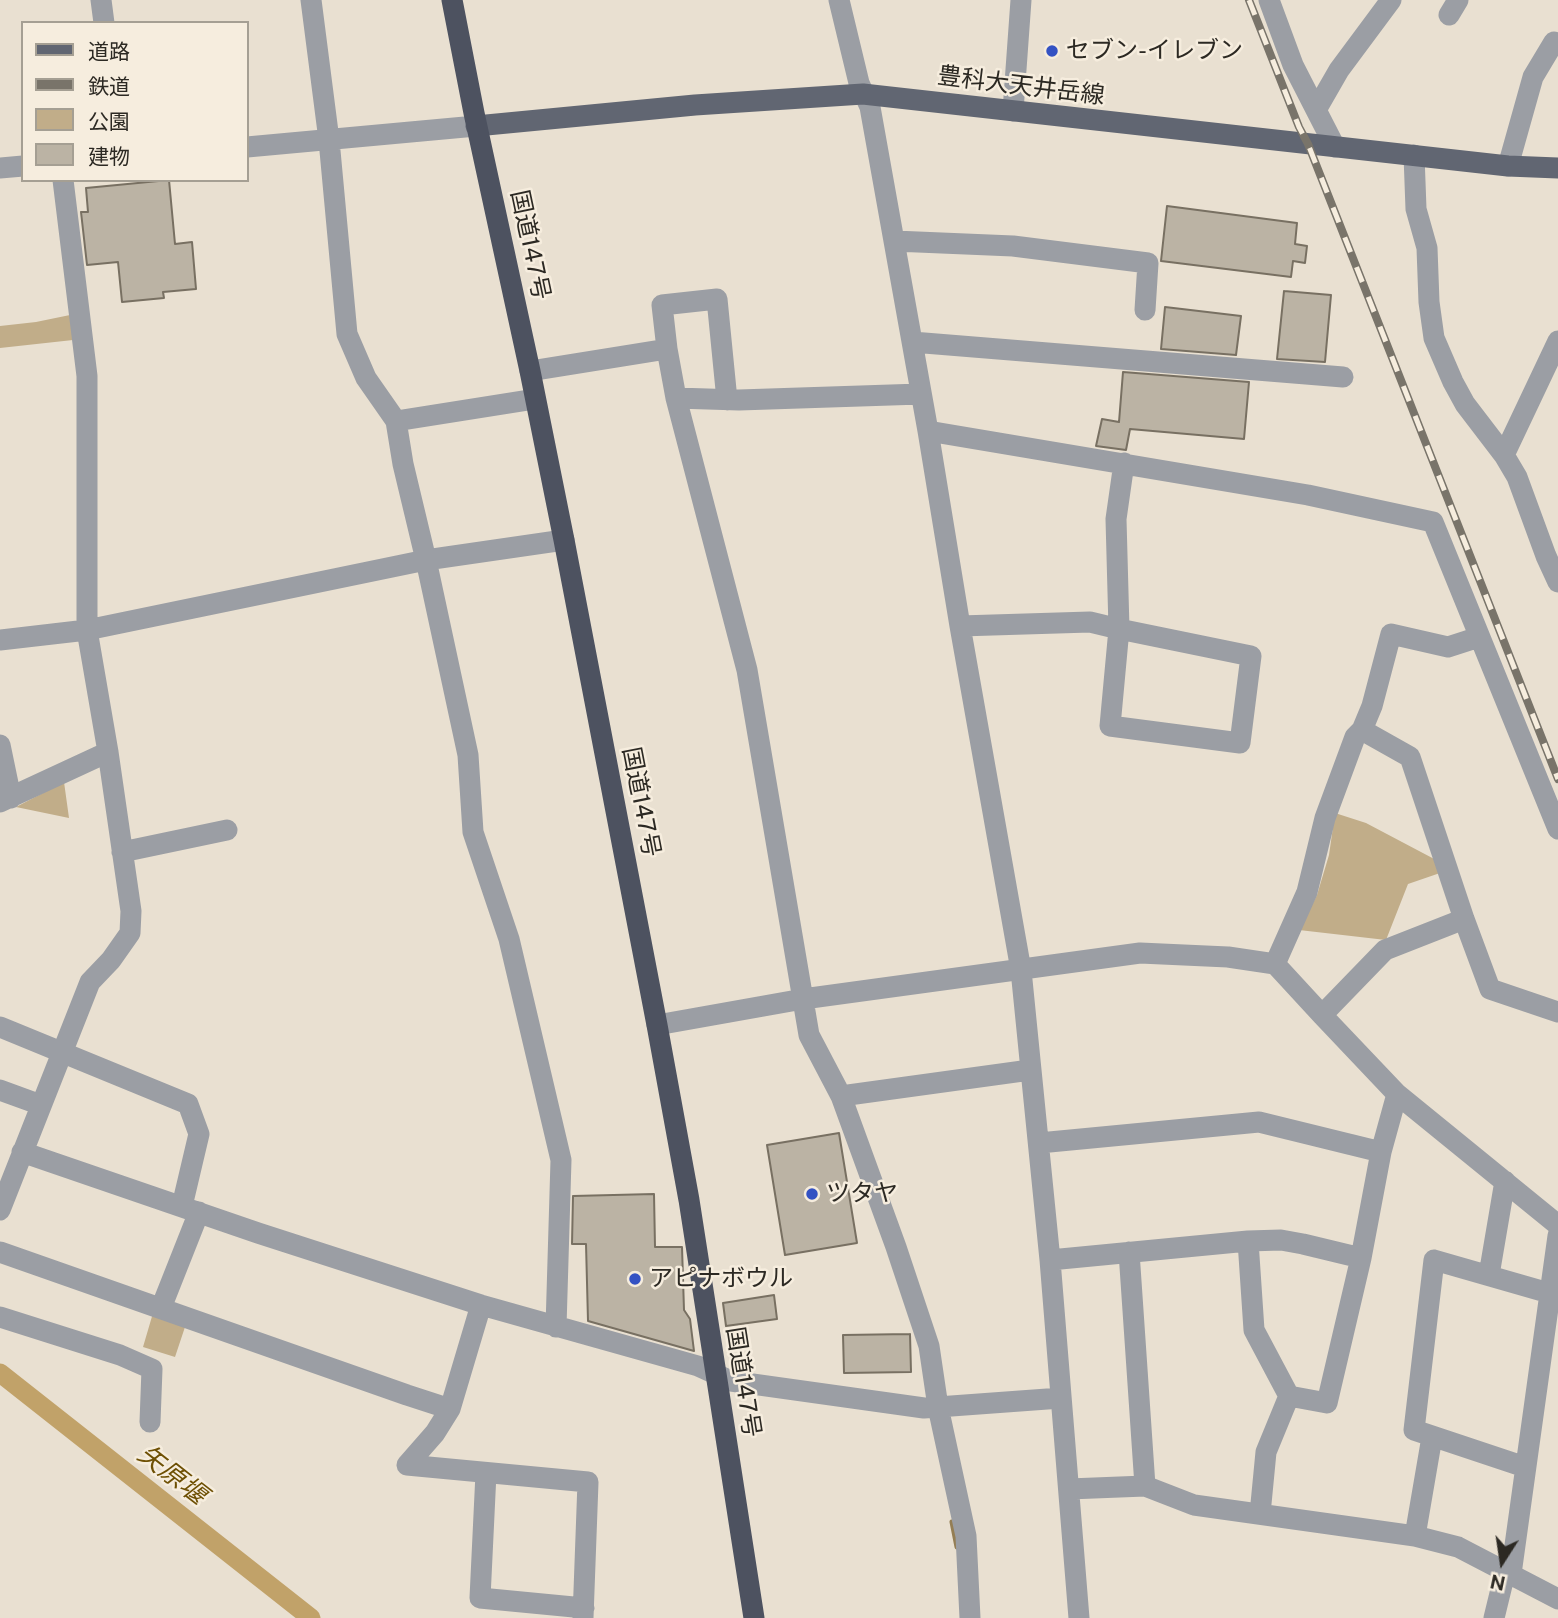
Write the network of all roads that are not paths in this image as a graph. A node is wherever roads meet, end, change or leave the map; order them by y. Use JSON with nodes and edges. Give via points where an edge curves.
{"nodes":[{"id":1,"x":101,"y":0,"type":"edge"},
{"id":2,"x":310,"y":0,"type":"edge"},
{"id":3,"x":452,"y":0,"type":"edge"},
{"id":4,"x":839,"y":0,"type":"edge"},
{"id":5,"x":1021,"y":0,"type":"edge"},
{"id":6,"x":1269,"y":0,"type":"edge"},
{"id":7,"x":1391,"y":0,"type":"edge"},
{"id":8,"x":104,"y":21,"type":"edge"},
{"id":9,"x":1554,"y":42,"type":"dead end"},
{"id":10,"x":863,"y":94,"type":"junction"},
{"id":11,"x":1316,"y":110,"type":"junction"},
{"id":12,"x":1013,"y":111,"type":"junction"},
{"id":13,"x":477,"y":126,"type":"junction"},
{"id":14,"x":329,"y":140,"type":"junction"},
{"id":15,"x":248,"y":147,"type":"edge"},
{"id":16,"x":1335,"y":147,"type":"junction"},
{"id":17,"x":1413,"y":155,"type":"junction"},
{"id":18,"x":21,"y":166,"type":"edge"},
{"id":19,"x":1508,"y":166,"type":"junction"},
{"id":20,"x":0,"y":168,"type":"edge"},
{"id":21,"x":1558,"y":169,"type":"edge"},
{"id":22,"x":63,"y":182,"type":"edge"},
{"id":23,"x":894,"y":241,"type":"junction"},
{"id":24,"x":1145,"y":310,"type":"dead end"},
{"id":25,"x":1558,"y":341,"type":"edge"},
{"id":26,"x":912,"y":342,"type":"junction"},
{"id":27,"x":667,"y":348,"type":"junction"},
{"id":28,"x":530,"y":371,"type":"junction"},
{"id":29,"x":1343,"y":377,"type":"dead end"},
{"id":30,"x":920,"y":394,"type":"junction"},
{"id":31,"x":676,"y":398,"type":"junction"},
{"id":32,"x":535,"y":399,"type":"junction"},
{"id":33,"x":727,"y":400,"type":"junction"},
{"id":34,"x":396,"y":421,"type":"junction"},
{"id":35,"x":928,"y":431,"type":"junction"},
{"id":36,"x":1504,"y":455,"type":"junction"},
{"id":37,"x":1124,"y":463,"type":"junction"},
{"id":38,"x":564,"y":540,"type":"junction"},
{"id":39,"x":426,"y":561,"type":"junction"},
{"id":40,"x":1553,"y":562,"type":"edge"},
{"id":41,"x":1558,"y":582,"type":"edge"},
{"id":42,"x":960,"y":626,"type":"junction"},
{"id":43,"x":1119,"y":629,"type":"junction"},
{"id":44,"x":87,"y":630,"type":"junction"},
{"id":45,"x":1479,"y":637,"type":"junction"},
{"id":46,"x":0,"y":640,"type":"edge"},
{"id":47,"x":1362,"y":730,"type":"junction"},
{"id":48,"x":0,"y":745,"type":"edge"},
{"id":49,"x":108,"y":752,"type":"junction"},
{"id":50,"x":6,"y":800,"type":"edge"},
{"id":51,"x":1558,"y":829,"type":"edge"},
{"id":52,"x":227,"y":830,"type":"dead end"},
{"id":53,"x":122,"y":852,"type":"junction"},
{"id":54,"x":1464,"y":919,"type":"junction"},
{"id":55,"x":1276,"y":964,"type":"junction"},
{"id":56,"x":1021,"y":970,"type":"junction"},
{"id":57,"x":803,"y":999,"type":"junction"},
{"id":58,"x":1558,"y":1012,"type":"edge"},
{"id":59,"x":1322,"y":1015,"type":"junction"},
{"id":60,"x":657,"y":1025,"type":"junction"},
{"id":61,"x":0,"y":1027,"type":"edge"},
{"id":62,"x":61,"y":1053,"type":"junction"},
{"id":63,"x":1030,"y":1070,"type":"junction"},
{"id":64,"x":0,"y":1090,"type":"edge"},
{"id":65,"x":1397,"y":1094,"type":"junction"},
{"id":66,"x":841,"y":1097,"type":"junction"},
{"id":67,"x":41,"y":1105,"type":"junction"},
{"id":68,"x":1039,"y":1143,"type":"junction"},
{"id":69,"x":22,"y":1152,"type":"junction"},
{"id":70,"x":1381,"y":1152,"type":"junction"},
{"id":71,"x":1505,"y":1181,"type":"junction"},
{"id":72,"x":191,"y":1209,"type":"junction"},
{"id":73,"x":0,"y":1210,"type":"edge"},
{"id":74,"x":1558,"y":1225,"type":"edge"},
{"id":75,"x":1558,"y":1236,"type":"edge"},
{"id":76,"x":1248,"y":1241,"type":"junction"},
{"id":77,"x":0,"y":1252,"type":"edge"},
{"id":78,"x":1129,"y":1252,"type":"junction"},
{"id":79,"x":1361,"y":1258,"type":"junction"},
{"id":80,"x":1050,"y":1260,"type":"junction"},
{"id":81,"x":1489,"y":1275,"type":"junction"},
{"id":82,"x":1549,"y":1293,"type":"junction"},
{"id":83,"x":481,"y":1305,"type":"junction"},
{"id":84,"x":161,"y":1308,"type":"junction"},
{"id":85,"x":0,"y":1317,"type":"edge"},
{"id":86,"x":556,"y":1327,"type":"junction"},
{"id":87,"x":715,"y":1374,"type":"junction"},
{"id":88,"x":1289,"y":1396,"type":"junction"},
{"id":89,"x":1061,"y":1398,"type":"junction"},
{"id":90,"x":938,"y":1407,"type":"junction"},
{"id":91,"x":450,"y":1409,"type":"junction"},
{"id":92,"x":150,"y":1423,"type":"dead end"},
{"id":93,"x":1432,"y":1437,"type":"junction"},
{"id":94,"x":1525,"y":1467,"type":"junction"},
{"id":95,"x":486,"y":1473,"type":"junction"},
{"id":96,"x":1145,"y":1486,"type":"junction"},
{"id":97,"x":1069,"y":1489,"type":"junction"},
{"id":98,"x":1260,"y":1514,"type":"junction"},
{"id":99,"x":1415,"y":1536,"type":"junction"},
{"id":100,"x":1511,"y":1574,"type":"junction"},
{"id":101,"x":1558,"y":1599,"type":"edge"},
{"id":102,"x":583,"y":1613,"type":"edge"},
{"id":103,"x":754,"y":1618,"type":"edge"},
{"id":104,"x":971,"y":1618,"type":"edge"},
{"id":105,"x":1080,"y":1618,"type":"edge"},
{"id":106,"x":1494,"y":1618,"type":"edge"}],
"edges":[{"from":1,"to":8,"type":"street"},
{"from":2,"to":14,"type":"street"},
{"from":3,"to":13,"type":"highway","name":"国道147号"},
{"from":4,"to":10,"type":"street"},
{"from":5,"to":12,"type":"street"},
{"from":6,"to":11,"type":"street"},
{"from":7,"to":11,"type":"street","via":[[1339,70]]},
{"from":9,"to":19,"type":"street","via":[[1533,77]]},
{"from":10,"to":12,"type":"main road","name":"豊科大天井岳線"},
{"from":10,"to":13,"type":"main road","name":"豊科大天井岳線"},
{"from":10,"to":23,"type":"street","via":[[870,107]]},
{"from":11,"to":16,"type":"street"},
{"from":12,"to":16,"type":"main road","name":"豊科大天井岳線"},
{"from":13,"to":14,"type":"street"},
{"from":13,"to":28,"type":"highway","name":"国道147号"},
{"from":14,"to":15,"type":"street"},
{"from":14,"to":34,"type":"street","via":[[347,334],[366,378]]},
{"from":16,"to":17,"type":"main road","name":"豊科大天井岳線"},
{"from":17,"to":19,"type":"main road","name":"豊科大天井岳線"},
{"from":17,"to":36,"type":"street","via":[[1434,338],[1465,404]]},
{"from":18,"to":20,"type":"street"},
{"from":19,"to":21,"type":"main road","name":"豊科大天井岳線"},
{"from":22,"to":44,"type":"street","via":[[88,376]]},
{"from":23,"to":24,"type":"street","via":[[1013,246],[1149,263]]},
{"from":23,"to":26,"type":"street"},
{"from":25,"to":36,"type":"street"},
{"from":26,"to":29,"type":"street"},
{"from":26,"to":30,"type":"street"},
{"from":27,"to":28,"type":"street"},
{"from":27,"to":31,"type":"street"},
{"from":27,"to":33,"type":"street","via":[[662,305],[718,299]]},
{"from":28,"to":32,"type":"highway","name":"国道147号"},
{"from":30,"to":33,"type":"street"},
{"from":30,"to":35,"type":"street"},
{"from":31,"to":33,"type":"street"},
{"from":31,"to":57,"type":"street","via":[[747,670]]},
{"from":32,"to":34,"type":"street"},
{"from":32,"to":38,"type":"highway","name":"国道147号"},
{"from":34,"to":39,"type":"street"},
{"from":35,"to":37,"type":"street"},
{"from":35,"to":42,"type":"street"},
{"from":36,"to":40,"type":"street"},
{"from":37,"to":43,"type":"street","via":[[1116,519]]},
{"from":37,"to":45,"type":"street","via":[[1433,522]]},
{"from":38,"to":39,"type":"street"},
{"from":38,"to":60,"type":"highway","name":"国道147号"},
{"from":39,"to":44,"type":"street"},
{"from":39,"to":86,"type":"street","via":[[468,755],[473,832],[509,939],[561,1160]]},
{"from":40,"to":41,"type":"street"},
{"from":42,"to":43,"type":"street","via":[[1090,622]]},
{"from":42,"to":56,"type":"street"},
{"from":43,"to":43,"type":"street","via":[[1251,656],[1240,743],[1110,726]]},
{"from":44,"to":46,"type":"street"},
{"from":44,"to":49,"type":"street"},
{"from":45,"to":47,"type":"street","via":[[1448,647],[1391,634]]},
{"from":45,"to":51,"type":"street"},
{"from":47,"to":54,"type":"street","via":[[1410,757]]},
{"from":47,"to":55,"type":"street","via":[[1325,818],[1307,892]]},
{"from":48,"to":50,"type":"street"},
{"from":49,"to":50,"type":"street"},
{"from":49,"to":53,"type":"street"},
{"from":52,"to":53,"type":"street"},
{"from":53,"to":62,"type":"street","via":[[130,933],[90,982]]},
{"from":54,"to":58,"type":"street","via":[[1490,989]]},
{"from":54,"to":59,"type":"street","via":[[1385,950]]},
{"from":55,"to":56,"type":"street","via":[[1140,953]]},
{"from":55,"to":59,"type":"street"},
{"from":56,"to":57,"type":"street"},
{"from":56,"to":63,"type":"street"},
{"from":57,"to":60,"type":"street"},
{"from":57,"to":66,"type":"street","via":[[809,1035]]},
{"from":59,"to":65,"type":"street"},
{"from":60,"to":87,"type":"highway","name":"国道147号"},
{"from":61,"to":62,"type":"street"},
{"from":62,"to":67,"type":"street"},
{"from":62,"to":72,"type":"street","via":[[188,1104],[199,1134]]},
{"from":63,"to":66,"type":"street"},
{"from":63,"to":68,"type":"street"},
{"from":64,"to":67,"type":"street"},
{"from":65,"to":70,"type":"street"},
{"from":65,"to":71,"type":"street"},
{"from":66,"to":90,"type":"street","via":[[929,1346]]},
{"from":67,"to":69,"type":"street"},
{"from":68,"to":70,"type":"street","via":[[1259,1122]]},
{"from":68,"to":80,"type":"street"},
{"from":69,"to":72,"type":"street"},
{"from":69,"to":73,"type":"street"},
{"from":70,"to":79,"type":"street"},
{"from":71,"to":74,"type":"street"},
{"from":71,"to":81,"type":"street"},
{"from":72,"to":83,"type":"street"},
{"from":72,"to":84,"type":"street"},
{"from":75,"to":82,"type":"street"},
{"from":76,"to":78,"type":"street"},
{"from":76,"to":79,"type":"street","via":[[1281,1240]]},
{"from":76,"to":88,"type":"street","via":[[1254,1330]]},
{"from":77,"to":84,"type":"street"},
{"from":78,"to":80,"type":"street"},
{"from":78,"to":96,"type":"street"},
{"from":79,"to":88,"type":"street","via":[[1327,1403]]},
{"from":80,"to":89,"type":"street"},
{"from":81,"to":82,"type":"street"},
{"from":81,"to":93,"type":"street","via":[[1434,1260],[1414,1430]]},
{"from":82,"to":94,"type":"street"},
{"from":83,"to":86,"type":"street"},
{"from":83,"to":91,"type":"street"},
{"from":84,"to":91,"type":"street"},
{"from":85,"to":92,"type":"street","via":[[120,1354],[152,1369]]},
{"from":86,"to":87,"type":"street"},
{"from":87,"to":90,"type":"street","via":[[731,1381]]},
{"from":87,"to":103,"type":"highway","name":"国道147号"},
{"from":88,"to":98,"type":"street","via":[[1266,1452]]},
{"from":89,"to":90,"type":"street"},
{"from":89,"to":97,"type":"street"},
{"from":90,"to":104,"type":"street","via":[[966,1536]]},
{"from":91,"to":95,"type":"street","via":[[407,1465]]},
{"from":93,"to":94,"type":"street"},
{"from":93,"to":99,"type":"street"},
{"from":94,"to":100,"type":"street"},
{"from":95,"to":102,"type":"street","via":[[480,1598]]},
{"from":95,"to":102,"type":"street","via":[[587,1482]]},
{"from":96,"to":97,"type":"street"},
{"from":96,"to":98,"type":"street","via":[[1194,1504]]},
{"from":97,"to":105,"type":"street"},
{"from":98,"to":99,"type":"street"},
{"from":99,"to":100,"type":"street","via":[[1458,1547]]},
{"from":100,"to":101,"type":"street"},
{"from":100,"to":106,"type":"street","via":[[1503,1581]]}]}
